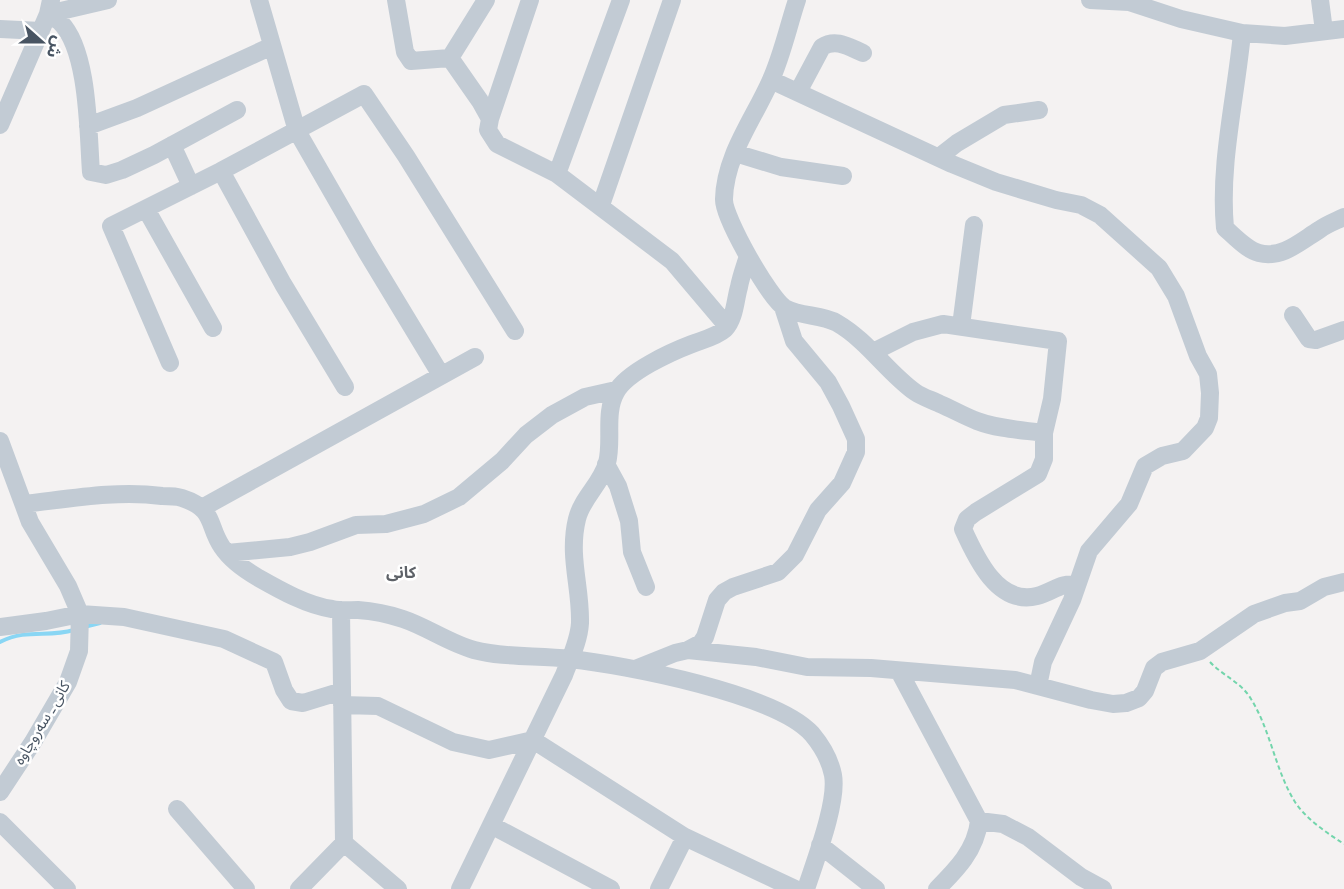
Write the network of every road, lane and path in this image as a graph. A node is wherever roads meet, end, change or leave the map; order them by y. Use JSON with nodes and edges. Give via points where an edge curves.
{"nodes":[{"id":1,"x":108,"y":0,"type":"edge"},
{"id":2,"x":259,"y":0,"type":"edge"},
{"id":3,"x":396,"y":0,"type":"edge"},
{"id":4,"x":486,"y":0,"type":"edge"},
{"id":5,"x":530,"y":0,"type":"edge"},
{"id":6,"x":621,"y":0,"type":"edge"},
{"id":7,"x":672,"y":0,"type":"edge"},
{"id":8,"x":797,"y":0,"type":"edge"},
{"id":9,"x":1090,"y":0,"type":"edge"},
{"id":10,"x":1098,"y":0,"type":"edge"},
{"id":11,"x":1320,"y":0,"type":"edge"},
{"id":12,"x":50,"y":7,"type":"edge"},
{"id":13,"x":0,"y":29,"type":"edge"},
{"id":14,"x":1344,"y":29,"type":"edge"},
{"id":15,"x":41,"y":31,"type":"junction"},
{"id":16,"x":1324,"y":31,"type":"junction"},
{"id":17,"x":1242,"y":33,"type":"junction"},
{"id":18,"x":272,"y":46,"type":"junction"},
{"id":19,"x":863,"y":53,"type":"dead end"},
{"id":20,"x":450,"y":58,"type":"junction"},
{"id":21,"x":771,"y":80,"type":"junction"},
{"id":22,"x":798,"y":92,"type":"junction"},
{"id":23,"x":237,"y":110,"type":"dead end"},
{"id":24,"x":1039,"y":110,"type":"dead end"},
{"id":25,"x":2,"y":118,"type":"edge"},
{"id":26,"x":490,"y":119,"type":"junction"},
{"id":27,"x":88,"y":126,"type":"junction"},
{"id":28,"x":297,"y":131,"type":"junction"},
{"id":29,"x":172,"y":146,"type":"junction"},
{"id":30,"x":735,"y":153,"type":"junction"},
{"id":31,"x":939,"y":158,"type":"junction"},
{"id":32,"x":221,"y":171,"type":"junction"},
{"id":33,"x":557,"y":174,"type":"junction"},
{"id":34,"x":843,"y":176,"type":"dead end"},
{"id":35,"x":191,"y":186,"type":"junction"},
{"id":36,"x":601,"y":206,"type":"junction"},
{"id":37,"x":146,"y":208,"type":"junction"},
{"id":38,"x":1344,"y":217,"type":"edge"},
{"id":39,"x":974,"y":225,"type":"dead end"},
{"id":40,"x":748,"y":256,"type":"junction"},
{"id":41,"x":783,"y":307,"type":"junction"},
{"id":42,"x":1293,"y":315,"type":"dead end"},
{"id":43,"x":727,"y":326,"type":"junction"},
{"id":44,"x":961,"y":326,"type":"junction"},
{"id":45,"x":213,"y":328,"type":"dead end"},
{"id":46,"x":1344,"y":330,"type":"edge"},
{"id":47,"x":515,"y":331,"type":"dead end"},
{"id":48,"x":873,"y":352,"type":"junction"},
{"id":49,"x":475,"y":357,"type":"dead end"},
{"id":50,"x":170,"y":363,"type":"dead end"},
{"id":51,"x":441,"y":375,"type":"junction"},
{"id":52,"x":345,"y":387,"type":"dead end"},
{"id":53,"x":616,"y":390,"type":"junction"},
{"id":54,"x":1044,"y":433,"type":"junction"},
{"id":55,"x":0,"y":441,"type":"edge"},
{"id":56,"x":606,"y":464,"type":"junction"},
{"id":57,"x":24,"y":504,"type":"junction"},
{"id":58,"x":202,"y":508,"type":"junction"},
{"id":59,"x":227,"y":553,"type":"junction"},
{"id":60,"x":1344,"y":582,"type":"edge"},
{"id":61,"x":1077,"y":585,"type":"junction"},
{"id":62,"x":646,"y":587,"type":"dead end"},
{"id":63,"x":341,"y":610,"type":"junction"},
{"id":64,"x":80,"y":614,"type":"junction"},
{"id":65,"x":0,"y":627,"type":"edge"},
{"id":66,"x":688,"y":650,"type":"junction"},
{"id":67,"x":1200,"y":651,"type":"junction"},
{"id":68,"x":570,"y":658,"type":"junction"},
{"id":69,"x":635,"y":669,"type":"junction"},
{"id":70,"x":899,"y":671,"type":"junction"},
{"id":71,"x":1038,"y":686,"type":"junction"},
{"id":72,"x":342,"y":698,"type":"junction"},
{"id":73,"x":533,"y":740,"type":"junction"},
{"id":74,"x":0,"y":792,"type":"edge"},
{"id":75,"x":177,"y":809,"type":"dead end"},
{"id":76,"x":979,"y":821,"type":"junction"},
{"id":77,"x":0,"y":822,"type":"edge"},
{"id":78,"x":491,"y":825,"type":"junction"},
{"id":79,"x":686,"y":837,"type":"junction"},
{"id":80,"x":344,"y":843,"type":"junction"},
{"id":81,"x":1344,"y":844,"type":"edge"},
{"id":82,"x":820,"y":845,"type":"junction"},
{"id":83,"x":949,"y":885,"type":"edge"},
{"id":84,"x":67,"y":889,"type":"edge"},
{"id":85,"x":246,"y":889,"type":"edge"},
{"id":86,"x":299,"y":889,"type":"edge"},
{"id":87,"x":399,"y":889,"type":"edge"},
{"id":88,"x":460,"y":889,"type":"edge"},
{"id":89,"x":611,"y":889,"type":"edge"},
{"id":90,"x":659,"y":889,"type":"edge"},
{"id":91,"x":795,"y":889,"type":"edge"},
{"id":92,"x":806,"y":889,"type":"edge"},
{"id":93,"x":876,"y":889,"type":"edge"},
{"id":94,"x":1103,"y":889,"type":"edge"}],
"edges":[{"from":1,"to":12,"type":"street"},
{"from":2,"to":18,"type":"street"},
{"from":3,"to":20,"type":"street","via":[[405,52],[411,62]]},
{"from":4,"to":20,"type":"street"},
{"from":5,"to":26,"type":"street"},
{"from":6,"to":33,"type":"street"},
{"from":7,"to":36,"type":"street"},
{"from":8,"to":21,"type":"street"},
{"from":9,"to":10,"type":"street"},
{"from":10,"to":17,"type":"street","via":[[1129,2]]},
{"from":11,"to":16,"type":"street"},
{"from":12,"to":15,"type":"street"},
{"from":12,"to":27,"type":"street","via":[[68,32],[79,58]]},
{"from":13,"to":15,"type":"street"},
{"from":14,"to":16,"type":"street"},
{"from":15,"to":25,"type":"street"},
{"from":16,"to":17,"type":"street","via":[[1285,36]]},
{"from":17,"to":38,"type":"street","via":[[1226,170],[1225,228],[1258,253],[1272,254],[1292,248]]},
{"from":18,"to":27,"type":"street","via":[[137,108]]},
{"from":18,"to":28,"type":"street"},
{"from":19,"to":22,"type":"street","via":[[836,42],[822,47]]},
{"from":20,"to":26,"type":"street"},
{"from":21,"to":22,"type":"street"},
{"from":21,"to":30,"type":"street"},
{"from":22,"to":31,"type":"street"},
{"from":23,"to":29,"type":"street"},
{"from":24,"to":31,"type":"street","via":[[1004,115]]},
{"from":26,"to":33,"type":"street","via":[[488,130],[497,144]]},
{"from":27,"to":29,"type":"street","via":[[91,172],[98,175],[122,170]]},
{"from":28,"to":32,"type":"street"},
{"from":28,"to":47,"type":"street","via":[[364,94]]},
{"from":28,"to":51,"type":"street"},
{"from":29,"to":35,"type":"street"},
{"from":30,"to":34,"type":"street","via":[[781,167]]},
{"from":30,"to":40,"type":"street","via":[[725,178],[723,202]]},
{"from":31,"to":61,"type":"street","via":[[996,182],[1081,205],[1100,215],[1160,268],[1176,296],[1208,374],[1209,418],[1205,428],[1183,451],[1162,456],[1145,466],[1129,504],[1089,551]]},
{"from":32,"to":35,"type":"street"},
{"from":32,"to":52,"type":"street"},
{"from":33,"to":36,"type":"street"},
{"from":35,"to":37,"type":"street"},
{"from":36,"to":43,"type":"street","via":[[672,261]]},
{"from":37,"to":45,"type":"street"},
{"from":37,"to":50,"type":"street","via":[[111,226]]},
{"from":39,"to":44,"type":"street"},
{"from":40,"to":41,"type":"street"},
{"from":40,"to":43,"type":"street"},
{"from":41,"to":48,"type":"street","via":[[836,323]]},
{"from":41,"to":66,"type":"street","via":[[794,341],[828,382],[841,406],[856,438],[856,452],[842,483],[818,510],[795,555],[778,572],[724,592],[717,600],[705,637]]},
{"from":42,"to":46,"type":"street","via":[[1309,339]]},
{"from":43,"to":53,"type":"street","via":[[632,375]]},
{"from":44,"to":48,"type":"street","via":[[929,326]]},
{"from":44,"to":54,"type":"street","via":[[1058,341]]},
{"from":48,"to":54,"type":"street","via":[[916,393],[978,422]]},
{"from":49,"to":51,"type":"street"},
{"from":51,"to":58,"type":"street"},
{"from":53,"to":56,"type":"street","via":[[611,403]]},
{"from":53,"to":59,"type":"street","via":[[585,397],[552,414],[459,496],[424,514],[386,524],[356,525],[290,547]]},
{"from":54,"to":61,"type":"street","via":[[1044,459],[1038,474],[976,512],[963,529],[996,584],[1012,595],[1038,596],[1068,584]]},
{"from":55,"to":57,"type":"street"},
{"from":56,"to":62,"type":"street","via":[[618,486],[632,552]]},
{"from":56,"to":68,"type":"street","via":[[577,518],[573,568],[580,626]]},
{"from":57,"to":58,"type":"street","via":[[147,494],[182,498]]},
{"from":57,"to":64,"type":"street"},
{"from":58,"to":59,"type":"street"},
{"from":59,"to":63,"type":"street","via":[[255,576],[289,594]]},
{"from":60,"to":67,"type":"street","via":[[1324,587],[1300,601],[1254,614]]},
{"from":61,"to":71,"type":"street","via":[[1043,662]]},
{"from":63,"to":68,"type":"street","via":[[404,620],[474,650]]},
{"from":63,"to":72,"type":"street"},
{"from":64,"to":65,"type":"street"},
{"from":64,"to":72,"type":"street","via":[[124,617],[225,639],[274,662],[291,701]]},
{"from":64,"to":74,"type":"street","name":"کانی ـ سەروچاوە","via":[[79,651],[68,682]]},
{"from":66,"to":69,"type":"street"},
{"from":66,"to":70,"type":"street","via":[[807,667]]},
{"from":67,"to":71,"type":"street","via":[[1162,662],[1154,668],[1139,698],[1126,703],[1091,700]]},
{"from":67,"to":81,"type":"path","via":[[1250,698],[1296,804]]},
{"from":68,"to":69,"type":"street"},
{"from":68,"to":73,"type":"street"},
{"from":69,"to":82,"type":"street","via":[[752,700],[789,716],[811,732],[826,754],[834,777]]},
{"from":70,"to":71,"type":"street","via":[[1016,680]]},
{"from":70,"to":76,"type":"street"},
{"from":72,"to":73,"type":"street","via":[[378,706],[453,742],[489,750]]},
{"from":72,"to":80,"type":"street"},
{"from":73,"to":78,"type":"street"},
{"from":73,"to":79,"type":"street"},
{"from":75,"to":85,"type":"street"},
{"from":76,"to":83,"type":"street","via":[[973,842]]},
{"from":76,"to":94,"type":"street","via":[[1003,824],[1028,837]]},
{"from":77,"to":84,"type":"street"},
{"from":78,"to":88,"type":"street"},
{"from":78,"to":89,"type":"street"},
{"from":79,"to":90,"type":"street"},
{"from":79,"to":91,"type":"street"},
{"from":80,"to":86,"type":"street"},
{"from":80,"to":87,"type":"street"},
{"from":82,"to":92,"type":"street"},
{"from":82,"to":93,"type":"street"}]}
